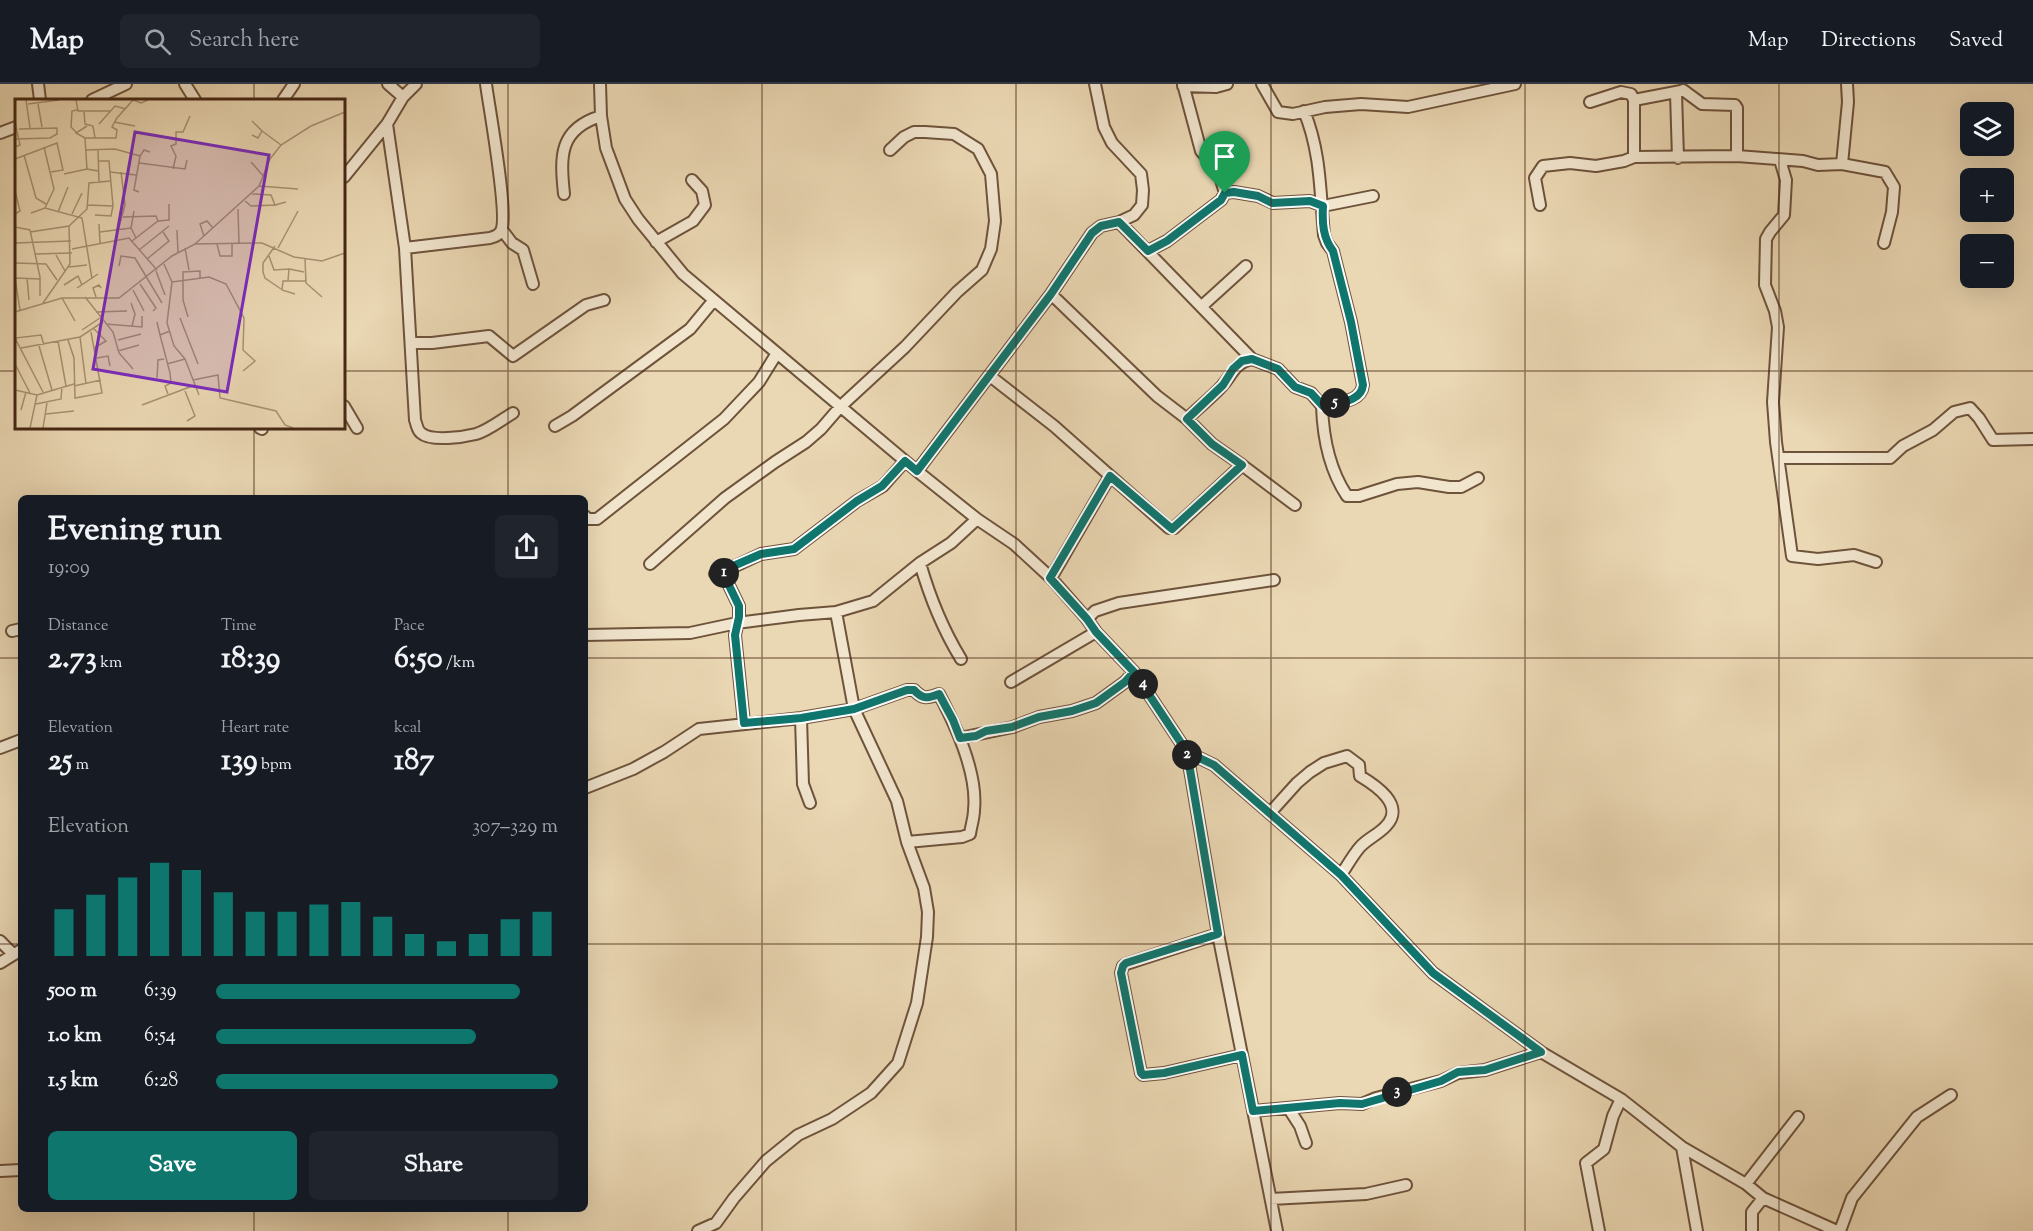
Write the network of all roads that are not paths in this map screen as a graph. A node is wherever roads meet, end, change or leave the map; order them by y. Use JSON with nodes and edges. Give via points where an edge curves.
{"nodes":[{"id":1,"x":38,"y":84,"type":"edge"},
{"id":2,"x":126,"y":84,"type":"edge"},
{"id":3,"x":185,"y":84,"type":"edge"},
{"id":4,"x":294,"y":84,"type":"edge"},
{"id":5,"x":388,"y":84,"type":"edge"},
{"id":6,"x":416,"y":84,"type":"edge"},
{"id":7,"x":486,"y":84,"type":"edge"},
{"id":8,"x":600,"y":84,"type":"edge"},
{"id":9,"x":1095,"y":84,"type":"edge"},
{"id":10,"x":1227,"y":84,"type":"edge"},
{"id":11,"x":1262,"y":84,"type":"edge"},
{"id":12,"x":1515,"y":84,"type":"edge"},
{"id":13,"x":1847,"y":84,"type":"edge"},
{"id":14,"x":1183,"y":85,"type":"edge"},
{"id":15,"x":1681,"y":89,"type":"edge"},
{"id":16,"x":403,"y":97,"type":"junction"},
{"id":17,"x":40,"y":99,"type":"edge"},
{"id":18,"x":94,"y":99,"type":"edge"},
{"id":19,"x":194,"y":99,"type":"edge"},
{"id":20,"x":284,"y":99,"type":"edge"},
{"id":21,"x":1634,"y":100,"type":"junction"},
{"id":22,"x":1590,"y":102,"type":"dead end"},
{"id":23,"x":1304,"y":111,"type":"junction"},
{"id":24,"x":601,"y":116,"type":"junction"},
{"id":25,"x":387,"y":124,"type":"junction"},
{"id":26,"x":15,"y":127,"type":"edge"},
{"id":27,"x":0,"y":133,"type":"edge"},
{"id":28,"x":890,"y":150,"type":"dead end"},
{"id":29,"x":1737,"y":156,"type":"junction"},
{"id":30,"x":1634,"y":157,"type":"junction"},
{"id":31,"x":1678,"y":158,"type":"junction"},
{"id":32,"x":1780,"y":160,"type":"junction"},
{"id":33,"x":1842,"y":164,"type":"junction"},
{"id":34,"x":345,"y":176,"type":"edge"},
{"id":35,"x":692,"y":180,"type":"dead end"},
{"id":36,"x":1225,"y":193,"type":"junction"},
{"id":37,"x":564,"y":194,"type":"dead end"},
{"id":38,"x":1373,"y":196,"type":"dead end"},
{"id":39,"x":1540,"y":205,"type":"dead end"},
{"id":40,"x":1323,"y":206,"type":"junction"},
{"id":41,"x":1119,"y":222,"type":"junction"},
{"id":42,"x":502,"y":230,"type":"junction"},
{"id":43,"x":656,"y":242,"type":"junction"},
{"id":44,"x":1884,"y":243,"type":"dead end"},
{"id":45,"x":405,"y":248,"type":"junction"},
{"id":46,"x":1148,"y":251,"type":"junction"},
{"id":47,"x":1246,"y":266,"type":"dead end"},
{"id":48,"x":533,"y":284,"type":"dead end"},
{"id":49,"x":1051,"y":294,"type":"junction"},
{"id":50,"x":604,"y":300,"type":"dead end"},
{"id":51,"x":714,"y":300,"type":"junction"},
{"id":52,"x":1203,"y":306,"type":"junction"},
{"id":53,"x":411,"y":343,"type":"junction"},
{"id":54,"x":777,"y":353,"type":"junction"},
{"id":55,"x":1252,"y":359,"type":"junction"},
{"id":56,"x":990,"y":376,"type":"junction"},
{"id":57,"x":1323,"y":406,"type":"junction"},
{"id":58,"x":840,"y":407,"type":"junction"},
{"id":59,"x":345,"y":408,"type":"edge"},
{"id":60,"x":513,"y":413,"type":"dead end"},
{"id":61,"x":1187,"y":419,"type":"junction"},
{"id":62,"x":555,"y":426,"type":"dead end"},
{"id":63,"x":357,"y":428,"type":"dead end"},
{"id":64,"x":2033,"y":439,"type":"edge"},
{"id":65,"x":1779,"y":458,"type":"junction"},
{"id":66,"x":905,"y":461,"type":"junction"},
{"id":67,"x":1242,"y":465,"type":"junction"},
{"id":68,"x":917,"y":471,"type":"junction"},
{"id":69,"x":1110,"y":476,"type":"junction"},
{"id":70,"x":1478,"y":478,"type":"dead end"},
{"id":71,"x":1295,"y":505,"type":"dead end"},
{"id":72,"x":588,"y":519,"type":"edge"},
{"id":73,"x":977,"y":519,"type":"junction"},
{"id":74,"x":920,"y":562,"type":"junction"},
{"id":75,"x":1876,"y":562,"type":"dead end"},
{"id":76,"x":650,"y":564,"type":"dead end"},
{"id":77,"x":1050,"y":578,"type":"junction"},
{"id":78,"x":1274,"y":580,"type":"dead end"},
{"id":79,"x":836,"y":612,"type":"junction"},
{"id":80,"x":1087,"y":619,"type":"junction"},
{"id":81,"x":737,"y":623,"type":"junction"},
{"id":82,"x":1096,"y":632,"type":"junction"},
{"id":83,"x":588,"y":635,"type":"edge"},
{"id":84,"x":962,"y":659,"type":"dead end"},
{"id":85,"x":1134,"y":672,"type":"junction"},
{"id":86,"x":1011,"y":682,"type":"dead end"},
{"id":87,"x":854,"y":709,"type":"junction"},
{"id":88,"x":801,"y":718,"type":"junction"},
{"id":89,"x":744,"y":723,"type":"junction"},
{"id":90,"x":960,"y":738,"type":"junction"},
{"id":91,"x":18,"y":741,"type":"edge"},
{"id":92,"x":0,"y":748,"type":"edge"},
{"id":93,"x":1187,"y":752,"type":"junction"},
{"id":94,"x":588,"y":787,"type":"edge"},
{"id":95,"x":810,"y":803,"type":"dead end"},
{"id":96,"x":1270,"y":813,"type":"junction"},
{"id":97,"x":907,"y":842,"type":"junction"},
{"id":98,"x":1341,"y":875,"type":"junction"},
{"id":99,"x":1218,"y":934,"type":"junction"},
{"id":100,"x":0,"y":941,"type":"edge"},
{"id":101,"x":17,"y":952,"type":"edge"},
{"id":102,"x":0,"y":963,"type":"edge"},
{"id":103,"x":1541,"y":1052,"type":"junction"},
{"id":104,"x":1242,"y":1055,"type":"junction"},
{"id":105,"x":1951,"y":1095,"type":"dead end"},
{"id":106,"x":1621,"y":1099,"type":"junction"},
{"id":107,"x":1289,"y":1108,"type":"junction"},
{"id":108,"x":1253,"y":1111,"type":"junction"},
{"id":109,"x":1798,"y":1117,"type":"dead end"},
{"id":110,"x":1306,"y":1143,"type":"dead end"},
{"id":111,"x":1682,"y":1147,"type":"junction"},
{"id":112,"x":18,"y":1170,"type":"edge"},
{"id":113,"x":0,"y":1171,"type":"edge"},
{"id":114,"x":1746,"y":1184,"type":"junction"},
{"id":115,"x":1406,"y":1185,"type":"dead end"},
{"id":116,"x":1763,"y":1198,"type":"junction"},
{"id":117,"x":1271,"y":1199,"type":"junction"},
{"id":118,"x":698,"y":1231,"type":"edge"},
{"id":119,"x":1277,"y":1231,"type":"edge"},
{"id":120,"x":1599,"y":1231,"type":"edge"},
{"id":121,"x":1697,"y":1231,"type":"edge"},
{"id":122,"x":1752,"y":1231,"type":"edge"},
{"id":123,"x":1838,"y":1231,"type":"edge"}],
"edges":[{"from":1,"to":17,"type":"street"},
{"from":2,"to":18,"type":"street"},
{"from":3,"to":19,"type":"street"},
{"from":4,"to":20,"type":"street"},
{"from":5,"to":16,"type":"street"},
{"from":6,"to":16,"type":"street"},
{"from":7,"to":42,"type":"street"},
{"from":8,"to":24,"type":"street"},
{"from":9,"to":41,"type":"street","via":[[1104,127],[1112,143],[1142,174],[1142,205]]},
{"from":10,"to":14,"type":"street"},
{"from":11,"to":23,"type":"street","via":[[1278,112]]},
{"from":12,"to":23,"type":"street","via":[[1408,107],[1361,104]]},
{"from":13,"to":33,"type":"street"},
{"from":14,"to":36,"type":"street","via":[[1201,151],[1218,170]]},
{"from":15,"to":21,"type":"street"},
{"from":15,"to":29,"type":"street","via":[[1702,104],[1735,105]]},
{"from":15,"to":31,"type":"street"},
{"from":16,"to":25,"type":"street"},
{"from":21,"to":22,"type":"street","via":[[1631,94],[1621,92]]},
{"from":21,"to":30,"type":"street"},
{"from":23,"to":40,"type":"street","via":[[1313,132]]},
{"from":24,"to":37,"type":"street","via":[[577,128],[565,142],[561,162]]},
{"from":24,"to":43,"type":"street","via":[[606,148],[625,199]]},
{"from":25,"to":34,"type":"street"},
{"from":25,"to":45,"type":"street"},
{"from":26,"to":27,"type":"street"},
{"from":28,"to":58,"type":"street","via":[[914,132],[954,135],[978,149],[994,189],[991,249],[982,270]]},
{"from":29,"to":31,"type":"street"},
{"from":29,"to":32,"type":"street"},
{"from":30,"to":31,"type":"street"},
{"from":30,"to":39,"type":"street","via":[[1596,166],[1543,166],[1535,178]]},
{"from":32,"to":33,"type":"street"},
{"from":32,"to":65,"type":"street","via":[[1786,180],[1784,215],[1767,239],[1765,285],[1778,327],[1773,402]]},
{"from":33,"to":44,"type":"street","via":[[1885,172],[1894,187]]},
{"from":35,"to":43,"type":"street","via":[[702,191],[705,205],[693,221]]},
{"from":36,"to":40,"type":"street","via":[[1258,196],[1272,203],[1310,201]]},
{"from":36,"to":46,"type":"street","via":[[1167,241]]},
{"from":38,"to":40,"type":"street"},
{"from":40,"to":57,"type":"street","via":[[1324,235],[1333,251],[1363,385],[1357,398]]},
{"from":41,"to":46,"type":"street"},
{"from":41,"to":49,"type":"street","via":[[1101,226],[1092,233]]},
{"from":42,"to":45,"type":"street","via":[[490,238]]},
{"from":42,"to":48,"type":"street","via":[[523,250]]},
{"from":43,"to":51,"type":"street","via":[[683,274]]},
{"from":45,"to":53,"type":"street"},
{"from":46,"to":52,"type":"street"},
{"from":47,"to":52,"type":"street"},
{"from":49,"to":56,"type":"street"},
{"from":49,"to":61,"type":"street","via":[[1157,396]]},
{"from":50,"to":53,"type":"street","via":[[586,305],[513,356],[489,336]]},
{"from":51,"to":54,"type":"street"},
{"from":51,"to":62,"type":"street","via":[[690,328]]},
{"from":52,"to":55,"type":"street"},
{"from":53,"to":60,"type":"street","via":[[415,420],[418,431],[425,436],[476,434]]},
{"from":54,"to":58,"type":"street"},
{"from":54,"to":72,"type":"street","via":[[759,382],[724,419],[597,519]]},
{"from":55,"to":57,"type":"street","via":[[1278,369],[1295,387],[1311,393]]},
{"from":55,"to":61,"type":"street","via":[[1233,369],[1223,385]]},
{"from":56,"to":68,"type":"street"},
{"from":56,"to":69,"type":"street"},
{"from":57,"to":70,"type":"street","via":[[1327,451],[1347,496],[1418,482],[1461,487]]},
{"from":58,"to":66,"type":"street"},
{"from":58,"to":76,"type":"street","via":[[806,442],[725,498]]},
{"from":59,"to":63,"type":"street"},
{"from":61,"to":67,"type":"street","via":[[1212,444]]},
{"from":64,"to":65,"type":"street","via":[[1993,440],[1970,408],[1954,412],[1890,458]]},
{"from":65,"to":75,"type":"street","via":[[1792,556],[1818,559],[1854,555]]},
{"from":66,"to":68,"type":"street"},
{"from":66,"to":81,"type":"street","via":[[882,486],[794,549],[761,554],[719,574],[739,606]]},
{"from":67,"to":69,"type":"street","via":[[1172,529]]},
{"from":67,"to":71,"type":"street"},
{"from":68,"to":73,"type":"street"},
{"from":69,"to":77,"type":"street"},
{"from":73,"to":74,"type":"street","via":[[951,543]]},
{"from":73,"to":77,"type":"street","via":[[1014,544]]},
{"from":74,"to":79,"type":"street","via":[[873,601]]},
{"from":74,"to":84,"type":"street","via":[[930,599]]},
{"from":77,"to":80,"type":"street"},
{"from":78,"to":80,"type":"street","via":[[1119,603],[1095,611]]},
{"from":79,"to":81,"type":"street"},
{"from":79,"to":87,"type":"street"},
{"from":80,"to":82,"type":"street"},
{"from":81,"to":83,"type":"street","via":[[690,633]]},
{"from":81,"to":89,"type":"street"},
{"from":82,"to":85,"type":"street"},
{"from":82,"to":86,"type":"street"},
{"from":85,"to":90,"type":"street","via":[[1096,703]]},
{"from":85,"to":93,"type":"street"},
{"from":87,"to":88,"type":"street"},
{"from":87,"to":90,"type":"street","via":[[907,690],[926,698],[939,694]]},
{"from":87,"to":97,"type":"street","via":[[897,801]]},
{"from":88,"to":89,"type":"street"},
{"from":88,"to":95,"type":"street","via":[[803,783]]},
{"from":89,"to":94,"type":"street","via":[[699,729],[633,769]]},
{"from":90,"to":97,"type":"street","via":[[974,783],[975,809],[970,834]]},
{"from":91,"to":92,"type":"street"},
{"from":93,"to":96,"type":"street","via":[[1214,765]]},
{"from":93,"to":99,"type":"street"},
{"from":96,"to":98,"type":"street"},
{"from":96,"to":98,"type":"street","via":[[1297,783],[1324,763],[1347,756],[1359,765],[1360,776],[1382,790],[1392,814],[1387,825],[1361,846]]},
{"from":97,"to":118,"type":"street","via":[[924,888],[928,912],[917,1003],[898,1063],[871,1093],[832,1119],[798,1135],[766,1161],[716,1223]]},
{"from":98,"to":103,"type":"street","via":[[1433,973]]},
{"from":99,"to":104,"type":"street"},
{"from":99,"to":104,"type":"street","via":[[1126,963],[1121,973],[1123,984],[1143,1075]]},
{"from":100,"to":101,"type":"street"},
{"from":101,"to":102,"type":"street"},
{"from":103,"to":106,"type":"street"},
{"from":103,"to":107,"type":"street","via":[[1485,1070],[1458,1072],[1441,1081],[1362,1104]]},
{"from":104,"to":108,"type":"street"},
{"from":105,"to":123,"type":"street","via":[[1917,1117],[1852,1198]]},
{"from":106,"to":111,"type":"street"},
{"from":106,"to":120,"type":"street","via":[[1604,1149],[1586,1163]]},
{"from":107,"to":108,"type":"street"},
{"from":107,"to":110,"type":"street"},
{"from":108,"to":117,"type":"street"},
{"from":109,"to":114,"type":"street"},
{"from":111,"to":114,"type":"street"},
{"from":111,"to":121,"type":"street"},
{"from":112,"to":113,"type":"street"},
{"from":114,"to":116,"type":"street"},
{"from":115,"to":117,"type":"street","via":[[1366,1194]]},
{"from":116,"to":122,"type":"street","via":[[1752,1212]]},
{"from":116,"to":123,"type":"street"},
{"from":117,"to":119,"type":"street"}]}
